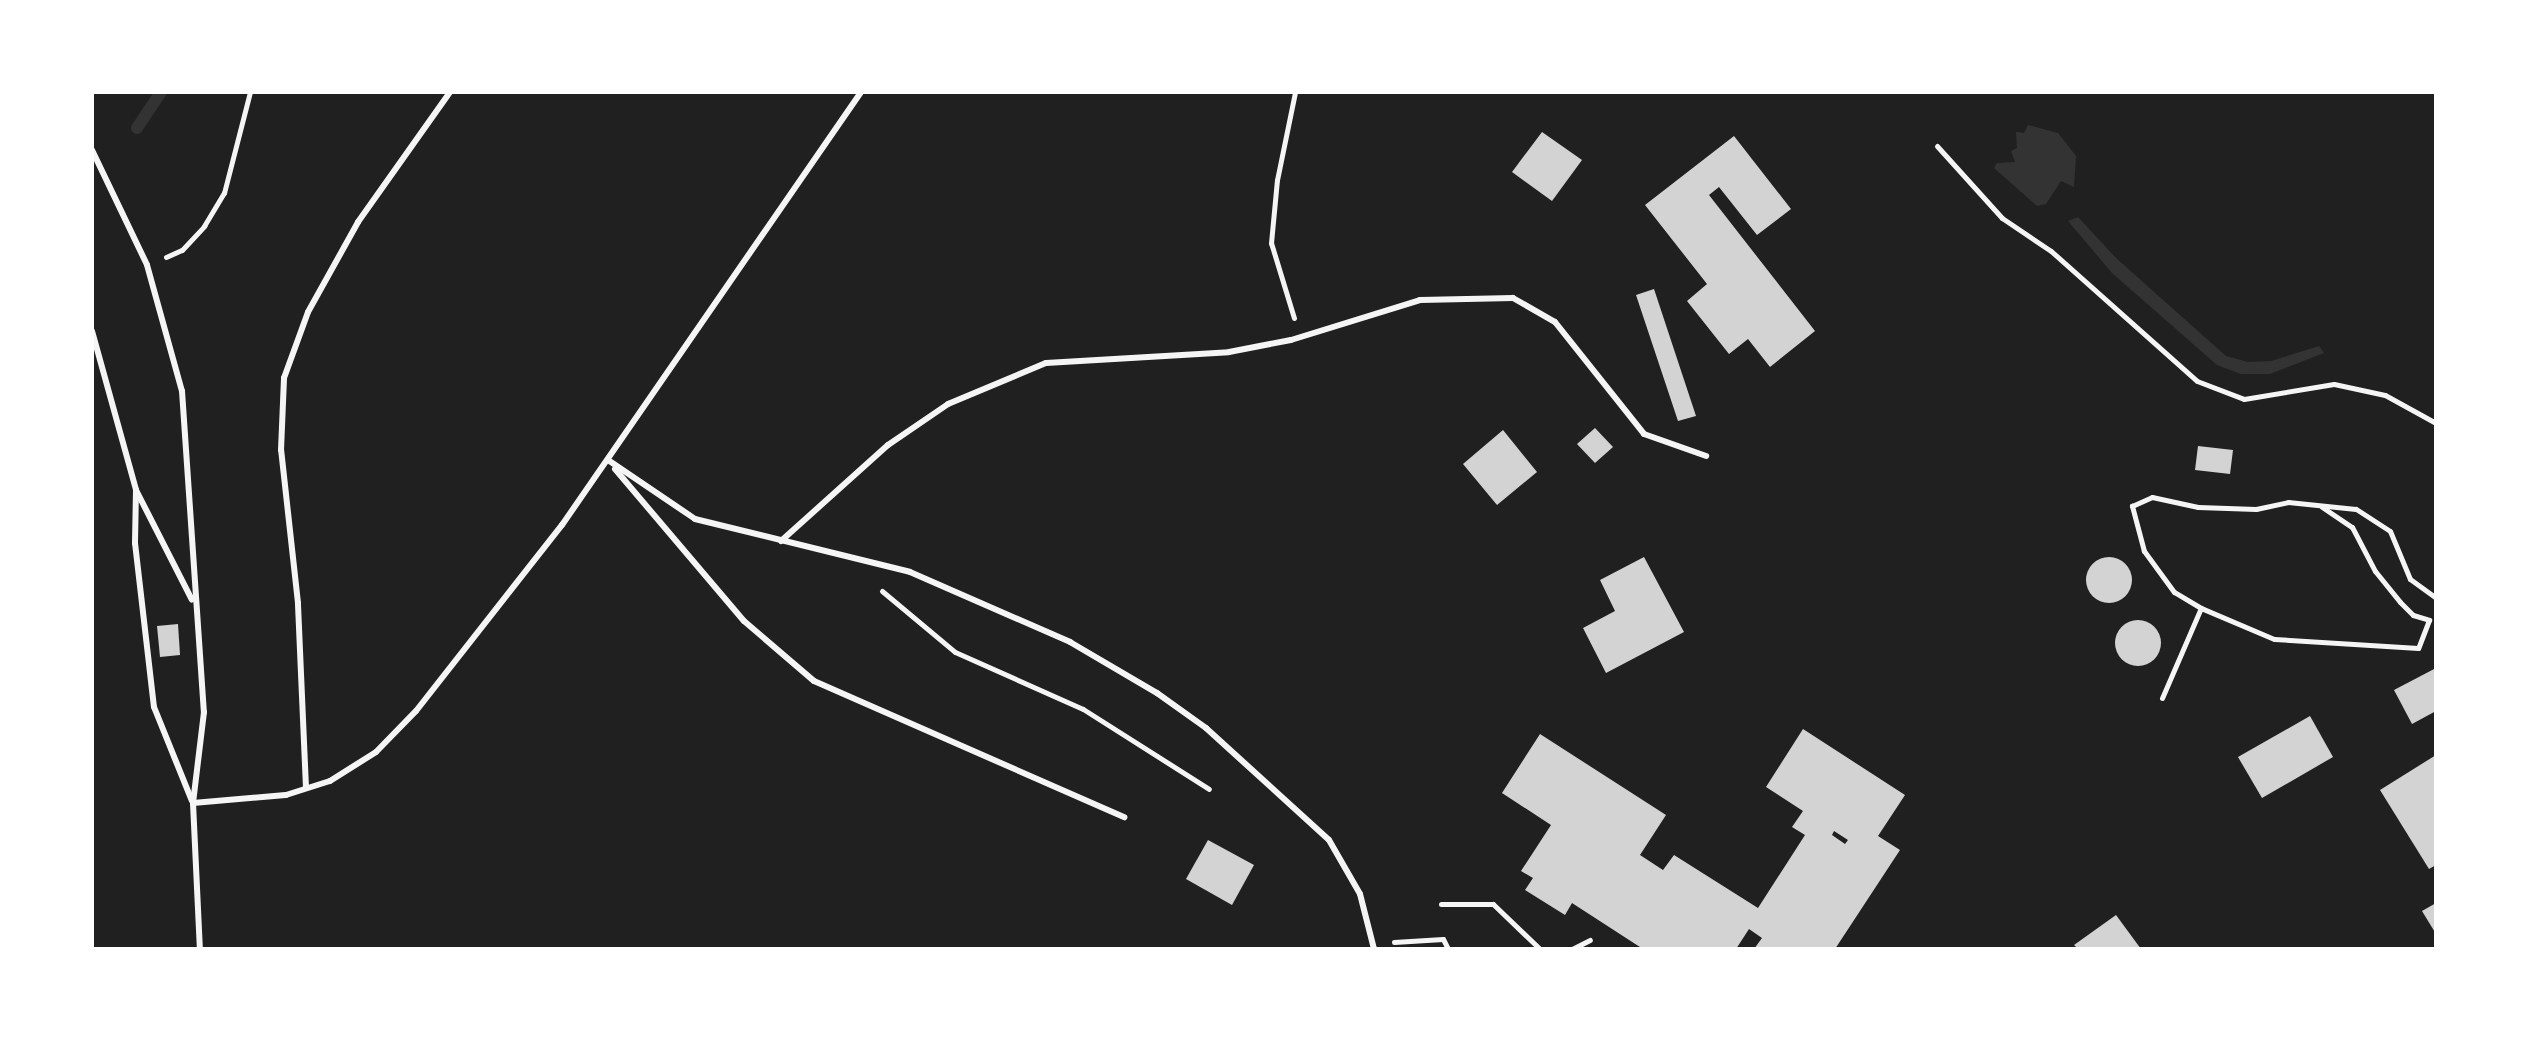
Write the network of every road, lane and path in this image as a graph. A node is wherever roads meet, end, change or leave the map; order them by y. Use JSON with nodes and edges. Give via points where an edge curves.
{"nodes":[{"id":1,"x":250,"y":92,"type":"edge"},
{"id":2,"x":450,"y":92,"type":"edge"},
{"id":3,"x":861,"y":92,"type":"edge"},
{"id":4,"x":1295,"y":92,"type":"edge"},
{"id":5,"x":1937,"y":146,"type":"dead end"},
{"id":6,"x":92,"y":150,"type":"edge"},
{"id":7,"x":147,"y":265,"type":"junction"},
{"id":8,"x":92,"y":331,"type":"edge"},
{"id":9,"x":1305,"y":336,"type":"junction"},
{"id":10,"x":2436,"y":423,"type":"edge"},
{"id":11,"x":1706,"y":456,"type":"dead end"},
{"id":12,"x":608,"y":460,"type":"junction"},
{"id":13,"x":136,"y":490,"type":"junction"},
{"id":14,"x":2322,"y":507,"type":"junction"},
{"id":15,"x":781,"y":541,"type":"junction"},
{"id":16,"x":854,"y":555,"type":"junction"},
{"id":17,"x":2436,"y":598,"type":"edge"},
{"id":18,"x":195,"y":607,"type":"junction"},
{"id":19,"x":2201,"y":608,"type":"junction"},
{"id":20,"x":2432,"y":620,"type":"edge"},
{"id":21,"x":2162,"y":698,"type":"dead end"},
{"id":22,"x":306,"y":788,"type":"junction"},
{"id":23,"x":1209,"y":789,"type":"dead end"},
{"id":24,"x":193,"y":803,"type":"junction"},
{"id":25,"x":1124,"y":817,"type":"dead end"},
{"id":26,"x":1441,"y":904,"type":"dead end"},
{"id":27,"x":1420,"y":940,"type":"junction"},
{"id":28,"x":1590,"y":940,"type":"dead end"},
{"id":29,"x":1373,"y":946,"type":"edge"},
{"id":30,"x":200,"y":949,"type":"edge"},
{"id":31,"x":1418,"y":949,"type":"edge"},
{"id":32,"x":1448,"y":949,"type":"edge"},
{"id":33,"x":1540,"y":949,"type":"edge"},
{"id":34,"x":1572,"y":949,"type":"edge"}],
"edges":[{"from":1,"to":7,"type":"path","via":[[240,145],[211,215],[182,250]]},
{"from":2,"to":22,"type":"lane","via":[[358,222],[308,312],[284,378],[281,450],[298,603]]},
{"from":3,"to":12,"type":"lane"},
{"from":4,"to":9,"type":"path","via":[[1271,243],[1285,303]]},
{"from":5,"to":10,"type":"path","via":[[2002,218],[2051,251],[2197,381],[2244,399],[2334,384],[2385,395]]},
{"from":6,"to":7,"type":"lane"},
{"from":7,"to":18,"type":"lane","via":[[182,391]]},
{"from":8,"to":13,"type":"lane"},
{"from":9,"to":11,"type":"lane","via":[[1420,300],[1513,298],[1555,322],[1644,434]]},
{"from":9,"to":15,"type":"lane","via":[[1229,352],[1046,363],[948,404],[888,445]]},
{"from":12,"to":15,"type":"lane","via":[[695,519]]},
{"from":12,"to":22,"type":"lane","via":[[416,711],[376,752],[330,781]]},
{"from":12,"to":25,"type":"lane","via":[[744,621],[814,681]]},
{"from":13,"to":18,"type":"lane"},
{"from":13,"to":24,"type":"lane","via":[[135,543],[154,707]]},
{"from":14,"to":17,"type":"path","via":[[2356,509],[2377,518],[2390,531],[2410,579]]},
{"from":14,"to":19,"type":"path","via":[[2288,502],[2256,509],[2198,507],[2152,497],[2132,506],[2144,551],[2174,592]]},
{"from":14,"to":20,"type":"path","via":[[2352,527],[2375,571],[2400,602],[2413,615]]},
{"from":15,"to":16,"type":"lane"},
{"from":16,"to":23,"type":"path","via":[[900,610],[955,652],[1083,709]]},
{"from":16,"to":29,"type":"lane","via":[[965,593],[1070,642],[1206,728],[1329,840],[1360,894]]},
{"from":18,"to":24,"type":"lane","via":[[204,744]]},
{"from":19,"to":20,"type":"path","via":[[2274,639],[2418,648]]},
{"from":19,"to":21,"type":"path"},
{"from":22,"to":24,"type":"lane"},
{"from":24,"to":30,"type":"lane"},
{"from":26,"to":33,"type":"path","via":[[1493,904]]},
{"from":27,"to":29,"type":"path"},
{"from":27,"to":31,"type":"path"},
{"from":27,"to":32,"type":"path","via":[[1443,939]]},
{"from":28,"to":34,"type":"path"}]}
